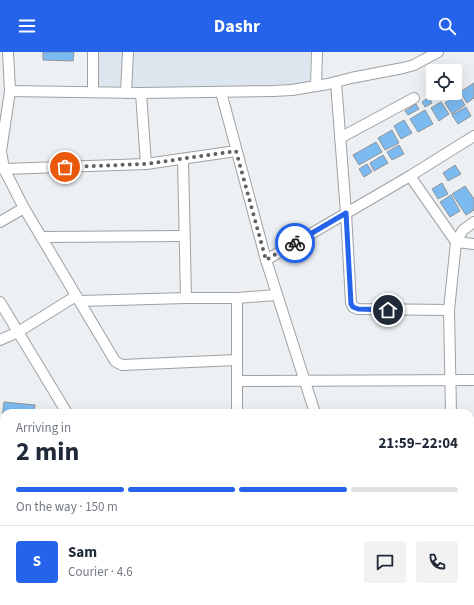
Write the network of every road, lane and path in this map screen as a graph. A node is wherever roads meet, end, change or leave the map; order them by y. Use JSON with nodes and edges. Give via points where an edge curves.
{"nodes":[{"id":1,"x":8,"y":52,"type":"edge"},
{"id":2,"x":93,"y":52,"type":"edge"},
{"id":3,"x":128,"y":52,"type":"edge"},
{"id":4,"x":317,"y":52,"type":"edge"},
{"id":5,"x":438,"y":52,"type":"edge"},
{"id":6,"x":336,"y":82,"type":"junction"},
{"id":7,"x":316,"y":86,"type":"junction"},
{"id":8,"x":10,"y":91,"type":"junction"},
{"id":9,"x":93,"y":92,"type":"junction"},
{"id":10,"x":221,"y":92,"type":"junction"},
{"id":11,"x":126,"y":93,"type":"junction"},
{"id":12,"x":142,"y":93,"type":"junction"},
{"id":13,"x":414,"y":98,"type":"dead end"},
{"id":14,"x":474,"y":136,"type":"edge"},
{"id":15,"x":340,"y":138,"type":"junction"},
{"id":16,"x":236,"y":151,"type":"junction"},
{"id":17,"x":183,"y":158,"type":"junction"},
{"id":18,"x":146,"y":164,"type":"junction"},
{"id":19,"x":4,"y":169,"type":"junction"},
{"id":20,"x":410,"y":176,"type":"junction"},
{"id":21,"x":24,"y":208,"type":"junction"},
{"id":22,"x":346,"y":213,"type":"junction"},
{"id":23,"x":0,"y":222,"type":"edge"},
{"id":24,"x":474,"y":222,"type":"edge"},
{"id":25,"x":184,"y":236,"type":"junction"},
{"id":26,"x":42,"y":237,"type":"junction"},
{"id":27,"x":456,"y":242,"type":"junction"},
{"id":28,"x":474,"y":244,"type":"edge"},
{"id":29,"x":266,"y":260,"type":"junction"},
{"id":30,"x":276,"y":295,"type":"junction"},
{"id":31,"x":186,"y":298,"type":"junction"},
{"id":32,"x":237,"y":298,"type":"junction"},
{"id":33,"x":78,"y":299,"type":"junction"},
{"id":34,"x":0,"y":302,"type":"edge"},
{"id":35,"x":449,"y":310,"type":"junction"},
{"id":36,"x":18,"y":332,"type":"junction"},
{"id":37,"x":0,"y":340,"type":"edge"},
{"id":38,"x":237,"y":360,"type":"junction"},
{"id":39,"x":450,"y":380,"type":"junction"},
{"id":40,"x":474,"y":380,"type":"edge"},
{"id":41,"x":237,"y":381,"type":"junction"},
{"id":42,"x":305,"y":381,"type":"junction"},
{"id":43,"x":64,"y":409,"type":"edge"},
{"id":44,"x":237,"y":409,"type":"edge"},
{"id":45,"x":314,"y":409,"type":"edge"},
{"id":46,"x":450,"y":409,"type":"edge"}],
"edges":[{"from":1,"to":8,"type":"street"},
{"from":2,"to":9,"type":"street"},
{"from":3,"to":11,"type":"street"},
{"from":4,"to":7,"type":"street"},
{"from":5,"to":6,"type":"street","via":[[414,65]]},
{"from":6,"to":7,"type":"street"},
{"from":6,"to":15,"type":"street"},
{"from":7,"to":10,"type":"street","via":[[273,91]]},
{"from":8,"to":9,"type":"street"},
{"from":8,"to":19,"type":"street","via":[[1,151]]},
{"from":9,"to":11,"type":"street"},
{"from":10,"to":12,"type":"street"},
{"from":10,"to":16,"type":"street"},
{"from":11,"to":12,"type":"street"},
{"from":12,"to":18,"type":"street"},
{"from":13,"to":15,"type":"street"},
{"from":14,"to":20,"type":"street"},
{"from":15,"to":22,"type":"street"},
{"from":16,"to":17,"type":"street"},
{"from":16,"to":29,"type":"street"},
{"from":17,"to":18,"type":"street"},
{"from":17,"to":25,"type":"street"},
{"from":18,"to":19,"type":"street"},
{"from":19,"to":21,"type":"street"},
{"from":20,"to":22,"type":"street"},
{"from":20,"to":27,"type":"street"},
{"from":21,"to":23,"type":"street"},
{"from":21,"to":26,"type":"street"},
{"from":22,"to":29,"type":"street"},
{"from":22,"to":35,"type":"street","via":[[353,307]]},
{"from":24,"to":27,"type":"street","via":[[463,230]]},
{"from":25,"to":26,"type":"street"},
{"from":25,"to":31,"type":"street"},
{"from":26,"to":33,"type":"street"},
{"from":27,"to":28,"type":"street"},
{"from":27,"to":35,"type":"street"},
{"from":29,"to":30,"type":"street"},
{"from":30,"to":32,"type":"street"},
{"from":30,"to":42,"type":"street"},
{"from":31,"to":32,"type":"street"},
{"from":31,"to":33,"type":"street"},
{"from":32,"to":38,"type":"street"},
{"from":33,"to":36,"type":"street"},
{"from":33,"to":38,"type":"street","via":[[118,364]]},
{"from":34,"to":36,"type":"street"},
{"from":35,"to":39,"type":"street"},
{"from":36,"to":37,"type":"street"},
{"from":36,"to":43,"type":"street"},
{"from":38,"to":41,"type":"street"},
{"from":39,"to":40,"type":"street"},
{"from":39,"to":42,"type":"street"},
{"from":39,"to":46,"type":"street"},
{"from":41,"to":42,"type":"street"},
{"from":41,"to":44,"type":"street"},
{"from":42,"to":45,"type":"street"}]}
